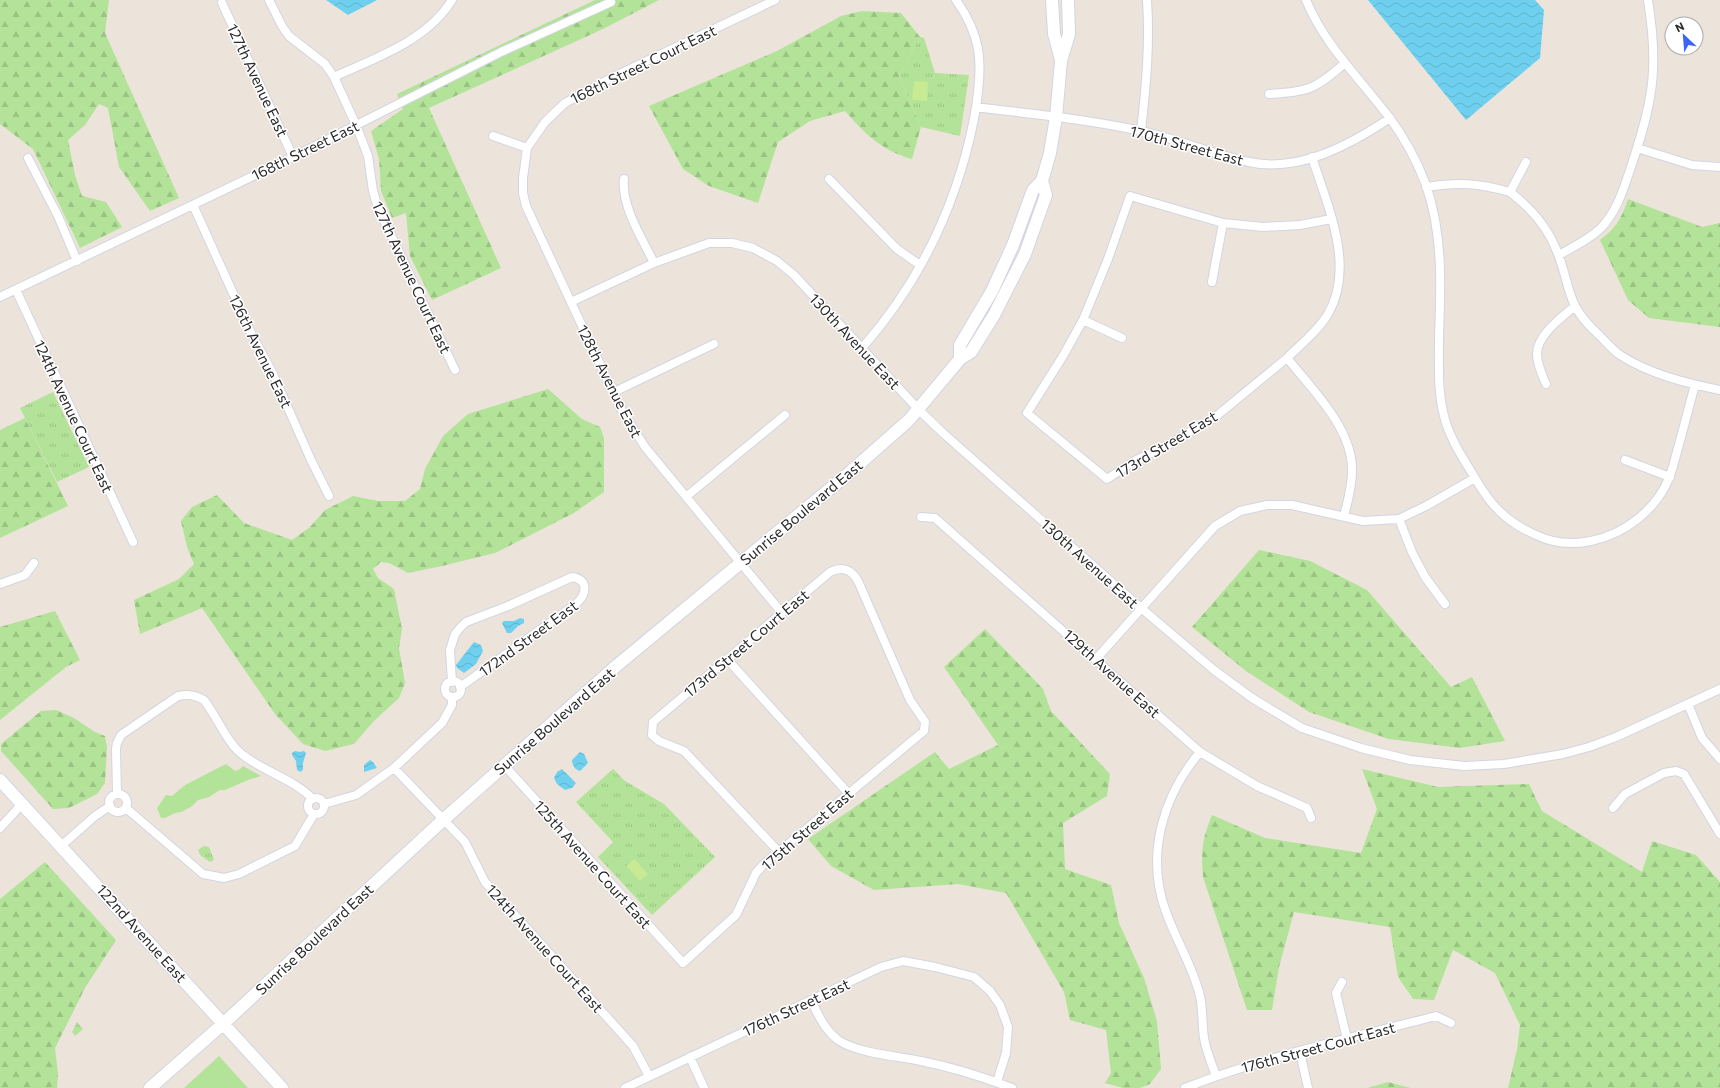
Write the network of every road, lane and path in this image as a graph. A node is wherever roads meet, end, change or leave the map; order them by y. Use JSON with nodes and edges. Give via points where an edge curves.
{"nodes":[{"id":1,"x":269,"y":0,"type":"edge"},
{"id":2,"x":775,"y":0,"type":"edge"},
{"id":3,"x":956,"y":0,"type":"edge"},
{"id":4,"x":1052,"y":0,"type":"edge"},
{"id":5,"x":1068,"y":0,"type":"edge"},
{"id":6,"x":1147,"y":0,"type":"edge"},
{"id":7,"x":1306,"y":0,"type":"edge"},
{"id":8,"x":1648,"y":0,"type":"edge"},
{"id":9,"x":451,"y":1,"type":"edge"},
{"id":10,"x":611,"y":2,"type":"dead end"},
{"id":11,"x":222,"y":3,"type":"dead end"},
{"id":12,"x":1061,"y":61,"type":"junction"},
{"id":13,"x":1346,"y":63,"type":"junction"},
{"id":14,"x":334,"y":77,"type":"junction"},
{"id":15,"x":1269,"y":94,"type":"dead end"},
{"id":16,"x":976,"y":107,"type":"junction"},
{"id":17,"x":1056,"y":117,"type":"junction"},
{"id":18,"x":1390,"y":118,"type":"junction"},
{"id":19,"x":356,"y":124,"type":"junction"},
{"id":20,"x":1141,"y":131,"type":"junction"},
{"id":21,"x":493,"y":136,"type":"dead end"},
{"id":22,"x":527,"y":148,"type":"junction"},
{"id":23,"x":1637,"y":148,"type":"junction"},
{"id":24,"x":293,"y":157,"type":"junction"},
{"id":25,"x":1312,"y":157,"type":"junction"},
{"id":26,"x":28,"y":158,"type":"dead end"},
{"id":27,"x":1526,"y":162,"type":"dead end"},
{"id":28,"x":1720,"y":167,"type":"edge"},
{"id":29,"x":624,"y":179,"type":"dead end"},
{"id":30,"x":829,"y":179,"type":"dead end"},
{"id":31,"x":1426,"y":187,"type":"junction"},
{"id":32,"x":1510,"y":192,"type":"junction"},
{"id":33,"x":193,"y":205,"type":"junction"},
{"id":34,"x":1331,"y":218,"type":"junction"},
{"id":35,"x":1223,"y":223,"type":"junction"},
{"id":36,"x":1559,"y":255,"type":"junction"},
{"id":37,"x":77,"y":261,"type":"junction"},
{"id":38,"x":654,"y":263,"type":"junction"},
{"id":39,"x":920,"y":265,"type":"junction"},
{"id":40,"x":1212,"y":282,"type":"dead end"},
{"id":41,"x":16,"y":290,"type":"junction"},
{"id":42,"x":0,"y":297,"type":"edge"},
{"id":43,"x":571,"y":302,"type":"junction"},
{"id":44,"x":1575,"y":306,"type":"junction"},
{"id":45,"x":1083,"y":320,"type":"junction"},
{"id":46,"x":1122,"y":338,"type":"dead end"},
{"id":47,"x":714,"y":344,"type":"dead end"},
{"id":48,"x":862,"y":348,"type":"junction"},
{"id":49,"x":1287,"y":358,"type":"junction"},
{"id":50,"x":455,"y":370,"type":"dead end"},
{"id":51,"x":1546,"y":384,"type":"dead end"},
{"id":52,"x":1695,"y":385,"type":"junction"},
{"id":53,"x":1720,"y":390,"type":"edge"},
{"id":54,"x":614,"y":392,"type":"junction"},
{"id":55,"x":919,"y":410,"type":"junction"},
{"id":56,"x":785,"y":415,"type":"dead end"},
{"id":57,"x":1625,"y":460,"type":"dead end"},
{"id":58,"x":1475,"y":478,"type":"junction"},
{"id":59,"x":1670,"y":478,"type":"junction"},
{"id":60,"x":329,"y":496,"type":"dead end"},
{"id":61,"x":687,"y":496,"type":"junction"},
{"id":62,"x":1344,"y":516,"type":"junction"},
{"id":63,"x":921,"y":517,"type":"dead end"},
{"id":64,"x":1398,"y":519,"type":"junction"},
{"id":65,"x":133,"y":542,"type":"dead end"},
{"id":66,"x":741,"y":562,"type":"junction"},
{"id":67,"x":34,"y":563,"type":"dead end"},
{"id":68,"x":0,"y":584,"type":"edge"},
{"id":69,"x":1445,"y":604,"type":"dead end"},
{"id":70,"x":1141,"y":608,"type":"junction"},
{"id":71,"x":782,"y":613,"type":"junction"},
{"id":72,"x":1096,"y":658,"type":"junction"},
{"id":73,"x":727,"y":659,"type":"junction"},
{"id":74,"x":452,"y":682,"type":"junction"},
{"id":75,"x":460,"y":688,"type":"junction"},
{"id":76,"x":1720,"y":689,"type":"edge"},
{"id":77,"x":452,"y":697,"type":"junction"},
{"id":78,"x":1688,"y":704,"type":"junction"},
{"id":79,"x":925,"y":722,"type":"joint"},
{"id":80,"x":1200,"y":752,"type":"junction"},
{"id":81,"x":1720,"y":759,"type":"edge"},
{"id":82,"x":504,"y":766,"type":"junction"},
{"id":83,"x":394,"y":768,"type":"junction"},
{"id":84,"x":0,"y":780,"type":"edge"},
{"id":85,"x":117,"y":793,"type":"junction"},
{"id":86,"x":849,"y":794,"type":"junction"},
{"id":87,"x":313,"y":799,"type":"junction"},
{"id":88,"x":22,"y":804,"type":"junction"},
{"id":89,"x":324,"y":804,"type":"junction"},
{"id":90,"x":110,"y":806,"type":"junction"},
{"id":91,"x":126,"y":808,"type":"junction"},
{"id":92,"x":1613,"y":808,"type":"dead end"},
{"id":93,"x":314,"y":814,"type":"junction"},
{"id":94,"x":1311,"y":818,"type":"dead end"},
{"id":95,"x":443,"y":820,"type":"junction"},
{"id":96,"x":0,"y":828,"type":"edge"},
{"id":97,"x":1720,"y":834,"type":"edge"},
{"id":98,"x":62,"y":846,"type":"junction"},
{"id":99,"x":779,"y":852,"type":"junction"},
{"id":100,"x":683,"y":963,"type":"joint"},
{"id":101,"x":1342,"y":982,"type":"dead end"},
{"id":102,"x":811,"y":1000,"type":"junction"},
{"id":103,"x":224,"y":1023,"type":"junction"},
{"id":104,"x":1451,"y":1024,"type":"dead end"},
{"id":105,"x":1347,"y":1039,"type":"junction"},
{"id":106,"x":1300,"y":1052,"type":"junction"},
{"id":107,"x":690,"y":1057,"type":"junction"},
{"id":108,"x":649,"y":1076,"type":"junction"},
{"id":109,"x":1216,"y":1076,"type":"junction"},
{"id":110,"x":997,"y":1082,"type":"junction"},
{"id":111,"x":150,"y":1088,"type":"edge"},
{"id":112,"x":282,"y":1088,"type":"edge"},
{"id":113,"x":625,"y":1088,"type":"edge"},
{"id":114,"x":704,"y":1088,"type":"edge"},
{"id":115,"x":1012,"y":1088,"type":"edge"},
{"id":116,"x":1185,"y":1088,"type":"edge"},
{"id":117,"x":1308,"y":1088,"type":"edge"}],
"edges":[{"from":1,"to":14,"type":"street","name":"127th Avenue Court East","via":[[289,36],[325,64]]},
{"from":2,"to":22,"type":"street","name":"168th Street Court East","via":[[565,102],[545,122]]},
{"from":3,"to":16,"type":"street","via":[[972,28],[978,49]]},
{"from":4,"to":12,"type":"street","via":[[1054,34]]},
{"from":5,"to":12,"type":"street","via":[[1069,34]]},
{"from":6,"to":20,"type":"street","via":[[1148,76]]},
{"from":7,"to":13,"type":"street","via":[[1320,30]]},
{"from":8,"to":23,"type":"street","via":[[1652,24],[1651,89]]},
{"from":9,"to":14,"type":"street","via":[[424,31],[411,40]]},
{"from":10,"to":19,"type":"street","name":"168th Street East","via":[[501,52]]},
{"from":11,"to":24,"type":"street","name":"127th Avenue East"},
{"from":12,"to":17,"type":"street","name":"Sunrise Boulevard East"},
{"from":13,"to":15,"type":"street","via":[[1314,88]]},
{"from":13,"to":18,"type":"street"},
{"from":14,"to":19,"type":"street","name":"127th Avenue Court East"},
{"from":16,"to":17,"type":"street","name":"170th Street East"},
{"from":16,"to":39,"type":"street","via":[[954,193],[939,230]]},
{"from":17,"to":20,"type":"street","name":"170th Street East"},
{"from":17,"to":55,"type":"street","name":"Sunrise Boulevard East","via":[[1042,181],[1046,195],[1025,254],[994,315],[971,352],[960,359]]},
{"from":18,"to":25,"type":"street","name":"170th Street East","via":[[1350,143]]},
{"from":18,"to":31,"type":"street","via":[[1410,150]]},
{"from":19,"to":24,"type":"street","name":"168th Street East"},
{"from":19,"to":50,"type":"street","name":"127th Avenue Court East","via":[[368,156],[378,208]]},
{"from":20,"to":25,"type":"street","name":"170th Street East","via":[[1250,162],[1270,164]]},
{"from":21,"to":22,"type":"street"},
{"from":22,"to":43,"type":"street","name":"128th Avenue East","via":[[523,178],[526,206]]},
{"from":23,"to":28,"type":"street","via":[[1692,165]]},
{"from":23,"to":36,"type":"street","via":[[1616,208],[1600,229]]},
{"from":24,"to":33,"type":"street","name":"168th Street East"},
{"from":25,"to":34,"type":"street"},
{"from":26,"to":37,"type":"street","via":[[58,216]]},
{"from":27,"to":32,"type":"street"},
{"from":29,"to":38,"type":"street","via":[[625,200]]},
{"from":30,"to":39,"type":"street","via":[[897,249]]},
{"from":31,"to":32,"type":"street","via":[[1471,183]]},
{"from":31,"to":58,"type":"street","via":[[1438,238],[1441,269],[1439,387],[1445,421]]},
{"from":32,"to":36,"type":"street","via":[[1522,201],[1550,234]]},
{"from":33,"to":37,"type":"street","name":"168th Street East"},
{"from":33,"to":60,"type":"street","name":"126th Avenue East"},
{"from":34,"to":35,"type":"street","via":[[1300,225],[1263,227]]},
{"from":34,"to":49,"type":"street","via":[[1340,258],[1337,294],[1318,329]]},
{"from":35,"to":40,"type":"street"},
{"from":35,"to":45,"type":"street","via":[[1130,196]]},
{"from":36,"to":44,"type":"street"},
{"from":37,"to":41,"type":"street","name":"168th Street East"},
{"from":38,"to":43,"type":"street","name":"130th Avenue East"},
{"from":38,"to":48,"type":"street","name":"130th Avenue East","via":[[708,243],[740,244],[764,253],[794,275]]},
{"from":39,"to":48,"type":"street","via":[[887,318]]},
{"from":41,"to":42,"type":"street","name":"168th Street East"},
{"from":41,"to":65,"type":"street","name":"124th Avenue Court East"},
{"from":43,"to":54,"type":"street","name":"128th Avenue East"},
{"from":44,"to":51,"type":"street","via":[[1554,324],[1538,347],[1538,360]]},
{"from":44,"to":52,"type":"street","via":[[1591,328],[1619,354],[1648,370]]},
{"from":45,"to":46,"type":"street"},
{"from":45,"to":49,"type":"street","name":"173rd Street East","via":[[1027,413],[1107,479],[1136,460],[1214,418]]},
{"from":47,"to":54,"type":"street"},
{"from":48,"to":55,"type":"street","name":"130th Avenue East"},
{"from":49,"to":62,"type":"street","via":[[1324,403],[1341,429],[1349,450],[1352,469]]},
{"from":52,"to":53,"type":"street"},
{"from":52,"to":59,"type":"street"},
{"from":54,"to":61,"type":"street","name":"128th Avenue East","via":[[635,433]]},
{"from":55,"to":66,"type":"street","name":"Sunrise Boulevard East","via":[[849,473]]},
{"from":55,"to":70,"type":"street","name":"130th Avenue East"},
{"from":56,"to":61,"type":"street"},
{"from":57,"to":59,"type":"street"},
{"from":58,"to":59,"type":"street","via":[[1489,500],[1505,517],[1533,535],[1556,543],[1578,543],[1609,536],[1629,526],[1654,502]]},
{"from":58,"to":64,"type":"street"},
{"from":61,"to":66,"type":"street","name":"128th Avenue East"},
{"from":62,"to":64,"type":"street","via":[[1363,521]]},
{"from":62,"to":70,"type":"street","via":[[1292,505],[1267,505],[1240,511],[1215,526]]},
{"from":63,"to":72,"type":"street","name":"129th Avenue East","via":[[935,518]]},
{"from":64,"to":69,"type":"street","via":[[1425,578]]},
{"from":66,"to":71,"type":"street","name":"128th Avenue East"},
{"from":66,"to":82,"type":"street","name":"Sunrise Boulevard East","via":[[615,667]]},
{"from":67,"to":68,"type":"street","via":[[25,574]]},
{"from":70,"to":72,"type":"street"},
{"from":70,"to":78,"type":"street","name":"130th Avenue East","via":[[1214,670],[1252,698],[1302,728],[1362,748],[1410,760],[1464,766],[1504,764],[1563,754],[1616,737]]},
{"from":71,"to":73,"type":"street","name":"173rd Street Court East"},
{"from":71,"to":79,"type":"street","name":"173rd Street Court East","via":[[830,572],[842,568],[849,570],[858,581],[910,700]]},
{"from":72,"to":80,"type":"street","name":"129th Avenue East"},
{"from":73,"to":86,"type":"street"},
{"from":73,"to":99,"type":"street","name":"173rd Street Court East","via":[[653,722],[652,735],[659,741],[684,751]]},
{"from":74,"to":75,"type":"street","via":[[457,683]]},
{"from":74,"to":75,"type":"street","name":"172nd Street East","via":[[452,641],[466,622],[572,577],[581,581],[583,596],[576,604]]},
{"from":74,"to":77,"type":"street","via":[[445,688],[446,693]]},
{"from":75,"to":77,"type":"street","via":[[458,694]]},
{"from":76,"to":78,"type":"street","name":"130th Avenue East"},
{"from":77,"to":83,"type":"street","via":[[452,705],[442,723]]},
{"from":78,"to":81,"type":"street","via":[[1702,738]]},
{"from":79,"to":86,"type":"street","name":"175th Street East","via":[[924,731]]},
{"from":80,"to":94,"type":"street","name":"129th Avenue East","via":[[1256,786],[1307,808]]},
{"from":80,"to":109,"type":"street","via":[[1186,769],[1162,820],[1158,836],[1157,872],[1165,911],[1200,996],[1204,1039]]},
{"from":82,"to":95,"type":"street","name":"Sunrise Boulevard East"},
{"from":82,"to":100,"type":"street","name":"125th Avenue Court East"},
{"from":83,"to":89,"type":"street","via":[[356,795]]},
{"from":83,"to":95,"type":"street"},
{"from":84,"to":88,"type":"street","name":"122nd Avenue East"},
{"from":85,"to":87,"type":"street","via":[[116,749],[121,735],[178,696],[188,694],[204,700],[242,755],[291,783]]},
{"from":85,"to":90,"type":"street","via":[[110,798]]},
{"from":85,"to":91,"type":"street","via":[[127,799]]},
{"from":86,"to":99,"type":"street","name":"175th Street East"},
{"from":87,"to":89,"type":"street","via":[[320,799]]},
{"from":87,"to":93,"type":"street","via":[[308,806]]},
{"from":88,"to":96,"type":"street"},
{"from":88,"to":98,"type":"street","name":"122nd Avenue East"},
{"from":89,"to":93,"type":"street","via":[[323,811]]},
{"from":90,"to":91,"type":"street","via":[[118,812]]},
{"from":90,"to":98,"type":"street"},
{"from":91,"to":93,"type":"street","via":[[203,874],[224,878],[239,874],[295,846]]},
{"from":92,"to":97,"type":"street","via":[[1625,794],[1664,773],[1676,771],[1684,774]]},
{"from":95,"to":103,"type":"street","name":"Sunrise Boulevard East"},
{"from":95,"to":108,"type":"street","name":"124th Avenue Court East","via":[[465,842],[484,882],[634,1046]]},
{"from":98,"to":103,"type":"street","name":"122nd Avenue East"},
{"from":99,"to":100,"type":"street","name":"175th Street East","via":[[756,873],[736,915]]},
{"from":101,"to":105,"type":"street","via":[[1336,993]]},
{"from":102,"to":107,"type":"street","name":"176th Street East"},
{"from":102,"to":110,"type":"street","via":[[822,1024],[837,1039],[850,1047],[923,1061]]},
{"from":102,"to":110,"type":"street","name":"176th Street East","via":[[881,967],[903,961],[974,977],[990,991],[1000,1005],[1008,1027],[1006,1053]]},
{"from":103,"to":111,"type":"street","name":"Sunrise Boulevard East"},
{"from":103,"to":112,"type":"street","name":"122nd Avenue East"},
{"from":104,"to":105,"type":"street","name":"176th Street Court East","via":[[1436,1016]]},
{"from":105,"to":106,"type":"street","name":"176th Street Court East"},
{"from":106,"to":109,"type":"street","name":"176th Street Court East"},
{"from":106,"to":117,"type":"street"},
{"from":107,"to":108,"type":"street","name":"176th Street East"},
{"from":107,"to":114,"type":"street"},
{"from":108,"to":113,"type":"street","name":"176th Street East"},
{"from":109,"to":116,"type":"street","name":"176th Street Court East"},
{"from":110,"to":115,"type":"street"}]}
